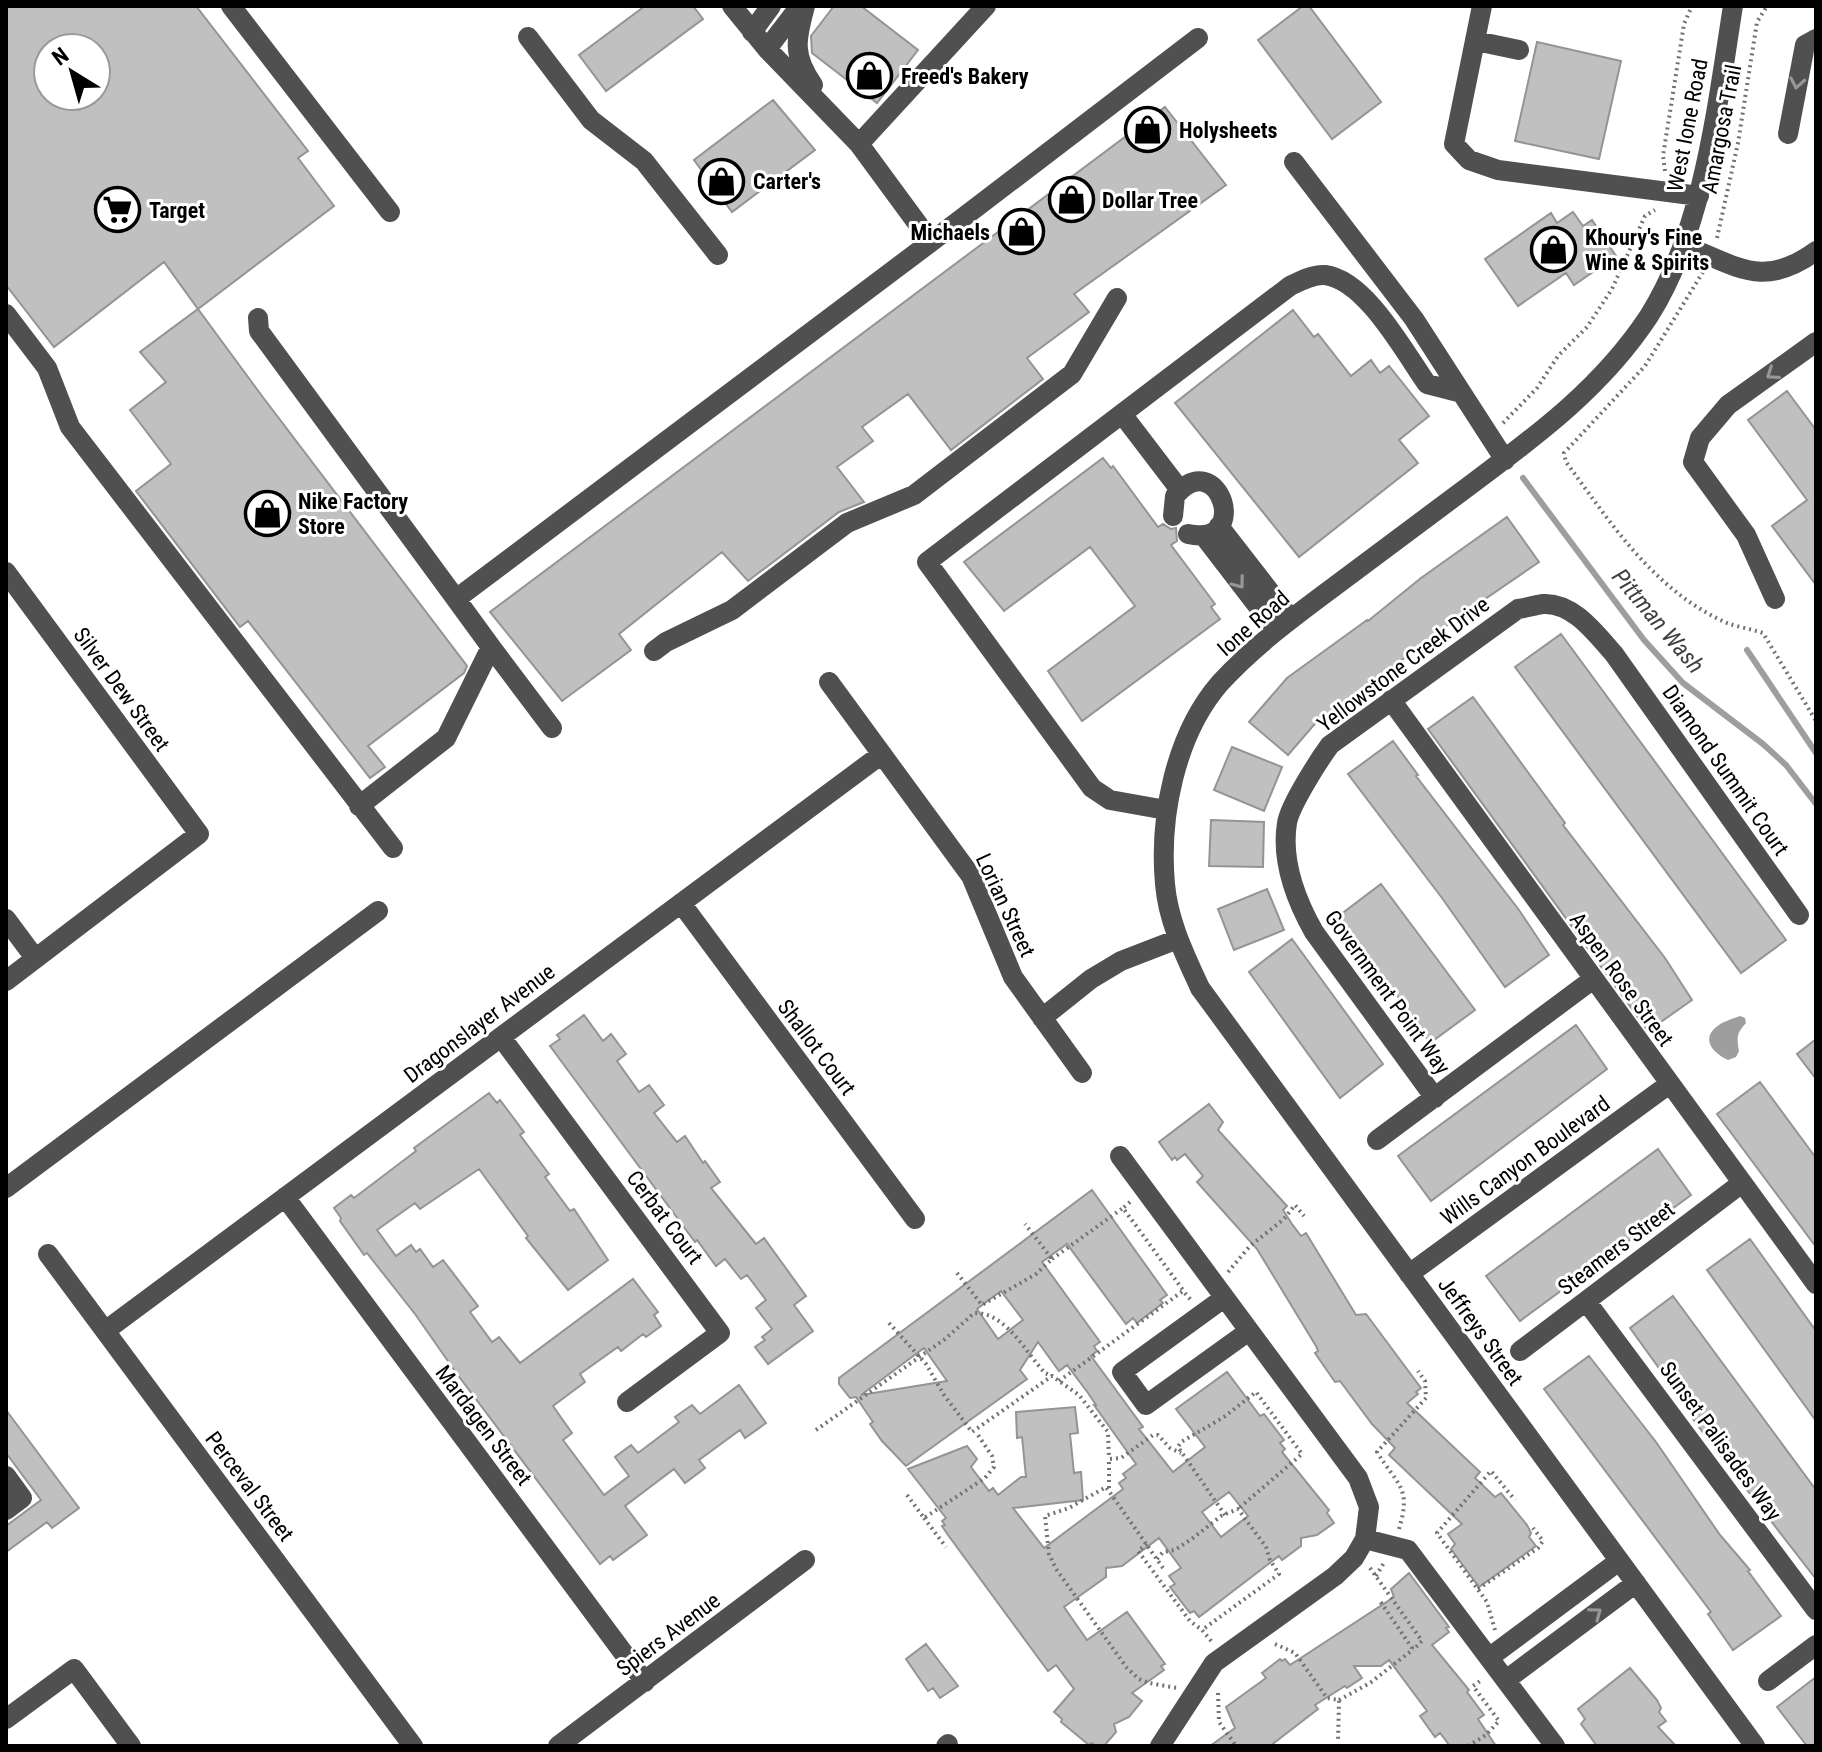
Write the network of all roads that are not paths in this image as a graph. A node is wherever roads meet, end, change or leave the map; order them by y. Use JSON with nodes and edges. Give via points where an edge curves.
{"nodes":[{"id":1,"x":231,"y":6,"type":"edge"},
{"id":2,"x":732,"y":6,"type":"edge"},
{"id":3,"x":771,"y":6,"type":"edge"},
{"id":4,"x":803,"y":6,"type":"edge"},
{"id":5,"x":986,"y":6,"type":"edge"},
{"id":6,"x":1482,"y":6,"type":"edge"},
{"id":7,"x":1733,"y":6,"type":"edge"},
{"id":8,"x":752,"y":32,"type":"junction"},
{"id":9,"x":528,"y":37,"type":"dead end"},
{"id":10,"x":1198,"y":38,"type":"dead end"},
{"id":11,"x":1816,"y":39,"type":"edge"},
{"id":12,"x":1476,"y":41,"type":"junction"},
{"id":13,"x":767,"y":49,"type":"junction"},
{"id":14,"x":1519,"y":50,"type":"dead end"},
{"id":15,"x":828,"y":113,"type":"junction"},
{"id":16,"x":1788,"y":134,"type":"dead end"},
{"id":17,"x":859,"y":144,"type":"junction"},
{"id":18,"x":1294,"y":162,"type":"dead end"},
{"id":19,"x":1699,"y":196,"type":"junction"},
{"id":20,"x":390,"y":212,"type":"dead end"},
{"id":21,"x":931,"y":242,"type":"junction"},
{"id":22,"x":1683,"y":245,"type":"junction"},
{"id":23,"x":1816,"y":251,"type":"edge"},
{"id":24,"x":718,"y":255,"type":"dead end"},
{"id":25,"x":1117,"y":298,"type":"dead end"},
{"id":26,"x":6,"y":314,"type":"edge"},
{"id":27,"x":258,"y":318,"type":"dead end"},
{"id":28,"x":1816,"y":342,"type":"edge"},
{"id":29,"x":1462,"y":393,"type":"junction"},
{"id":30,"x":1122,"y":414,"type":"junction"},
{"id":31,"x":1535,"y":438,"type":"joint"},
{"id":32,"x":1505,"y":460,"type":"junction"},
{"id":33,"x":1180,"y":490,"type":"junction"},
{"id":34,"x":1173,"y":516,"type":"dead end"},
{"id":35,"x":6,"y":572,"type":"edge"},
{"id":36,"x":456,"y":599,"type":"junction"},
{"id":37,"x":1775,"y":599,"type":"dead end"},
{"id":38,"x":1283,"y":624,"type":"junction"},
{"id":39,"x":491,"y":647,"type":"junction"},
{"id":40,"x":654,"y":651,"type":"dead end"},
{"id":41,"x":1614,"y":654,"type":"joint"},
{"id":42,"x":829,"y":682,"type":"dead end"},
{"id":43,"x":1391,"y":700,"type":"junction"},
{"id":44,"x":552,"y":728,"type":"dead end"},
{"id":45,"x":882,"y":754,"type":"junction"},
{"id":46,"x":359,"y":806,"type":"junction"},
{"id":47,"x":1166,"y":810,"type":"junction"},
{"id":48,"x":1287,"y":820,"type":"joint"},
{"id":49,"x":393,"y":848,"type":"dead end"},
{"id":50,"x":681,"y":903,"type":"junction"},
{"id":51,"x":378,"y":911,"type":"dead end"},
{"id":52,"x":1799,"y":915,"type":"dead end"},
{"id":53,"x":6,"y":919,"type":"edge"},
{"id":54,"x":1178,"y":939,"type":"junction"},
{"id":55,"x":35,"y":958,"type":"junction"},
{"id":56,"x":1592,"y":980,"type":"junction"},
{"id":57,"x":6,"y":981,"type":"edge"},
{"id":58,"x":1042,"y":1018,"type":"junction"},
{"id":59,"x":501,"y":1037,"type":"junction"},
{"id":60,"x":1082,"y":1073,"type":"dead end"},
{"id":61,"x":1668,"y":1085,"type":"junction"},
{"id":62,"x":1435,"y":1098,"type":"junction"},
{"id":63,"x":1377,"y":1140,"type":"dead end"},
{"id":64,"x":1120,"y":1156,"type":"dead end"},
{"id":65,"x":1742,"y":1183,"type":"junction"},
{"id":66,"x":6,"y":1188,"type":"edge"},
{"id":67,"x":285,"y":1197,"type":"junction"},
{"id":68,"x":915,"y":1219,"type":"dead end"},
{"id":69,"x":48,"y":1254,"type":"dead end"},
{"id":70,"x":1409,"y":1274,"type":"junction"},
{"id":71,"x":1816,"y":1284,"type":"edge"},
{"id":72,"x":1219,"y":1290,"type":"junction"},
{"id":73,"x":1586,"y":1301,"type":"junction"},
{"id":74,"x":105,"y":1331,"type":"junction"},
{"id":75,"x":1249,"y":1331,"type":"junction"},
{"id":76,"x":1520,"y":1351,"type":"dead end"},
{"id":77,"x":627,"y":1402,"type":"dead end"},
{"id":78,"x":6,"y":1476,"type":"edge"},
{"id":79,"x":6,"y":1510,"type":"edge"},
{"id":80,"x":1361,"y":1546,"type":"junction"},
{"id":81,"x":805,"y":1560,"type":"dead end"},
{"id":82,"x":1619,"y":1561,"type":"junction"},
{"id":83,"x":1636,"y":1583,"type":"junction"},
{"id":84,"x":1816,"y":1610,"type":"edge"},
{"id":85,"x":1541,"y":1619,"type":"junction"},
{"id":86,"x":1557,"y":1642,"type":"junction"},
{"id":87,"x":1816,"y":1645,"type":"edge"},
{"id":88,"x":1498,"y":1669,"type":"junction"},
{"id":89,"x":1768,"y":1681,"type":"dead end"},
{"id":90,"x":645,"y":1682,"type":"junction"},
{"id":91,"x":6,"y":1719,"type":"edge"},
{"id":92,"x":131,"y":1746,"type":"edge"},
{"id":93,"x":413,"y":1746,"type":"edge"},
{"id":94,"x":558,"y":1746,"type":"edge"},
{"id":95,"x":1160,"y":1746,"type":"edge"},
{"id":96,"x":1555,"y":1746,"type":"edge"},
{"id":97,"x":1755,"y":1746,"type":"edge"}],
"edges":[{"from":1,"to":20,"type":"street"},
{"from":2,"to":8,"type":"street"},
{"from":3,"to":8,"type":"street"},
{"from":4,"to":13,"type":"street"},
{"from":4,"to":15,"type":"street","via":[[798,60]]},
{"from":5,"to":17,"type":"street"},
{"from":6,"to":12,"type":"street"},
{"from":7,"to":19,"type":"street","name":"West Ione Road"},
{"from":8,"to":13,"type":"street"},
{"from":9,"to":24,"type":"street","via":[[591,120],[644,161]]},
{"from":10,"to":21,"type":"street"},
{"from":11,"to":16,"type":"street","one_way":true,"via":[[1805,45]]},
{"from":12,"to":14,"type":"street"},
{"from":12,"to":19,"type":"street","via":[[1454,144],[1469,160],[1498,170]]},
{"from":13,"to":15,"type":"street"},
{"from":15,"to":17,"type":"street"},
{"from":17,"to":21,"type":"street"},
{"from":18,"to":29,"type":"street","via":[[1414,319]]},
{"from":19,"to":22,"type":"street","name":"West Ione Road"},
{"from":21,"to":36,"type":"street"},
{"from":22,"to":23,"type":"street","via":[[1768,274],[1797,265]]},
{"from":22,"to":31,"type":"street","name":"West Ione Road","via":[[1648,317],[1597,382]]},
{"from":25,"to":40,"type":"street","via":[[1072,374],[1048,393],[914,495],[847,523],[732,610]]},
{"from":26,"to":46,"type":"street","via":[[47,368],[70,427]]},
{"from":27,"to":36,"type":"street","via":[[259,331]]},
{"from":28,"to":37,"type":"street","one_way":true,"via":[[1728,405],[1700,438],[1693,462],[1746,535]]},
{"from":29,"to":30,"type":"street","via":[[1427,384],[1364,296],[1325,275],[1290,286]]},
{"from":29,"to":32,"type":"street"},
{"from":30,"to":33,"type":"street"},
{"from":30,"to":47,"type":"street","via":[[927,562],[1092,788],[1110,800]]},
{"from":31,"to":32,"type":"street","name":"Ione Road"},
{"from":32,"to":38,"type":"street","name":"Ione Road"},
{"from":33,"to":34,"type":"street"},
{"from":33,"to":38,"type":"street","via":[[1196,482],[1214,487],[1225,510],[1203,532]]},
{"from":35,"to":55,"type":"street","name":"Silver Dew Street","via":[[199,834]]},
{"from":36,"to":39,"type":"street"},
{"from":38,"to":47,"type":"street","name":"Ione Road","via":[[1219,685],[1191,729]]},
{"from":39,"to":44,"type":"street"},
{"from":39,"to":46,"type":"street","via":[[446,738]]},
{"from":41,"to":43,"type":"street","name":"Yellowstone Creek Drive","via":[[1568,610],[1546,604],[1518,609]]},
{"from":41,"to":52,"type":"street","name":"Diamond Summit Court"},
{"from":42,"to":45,"type":"street","name":"Lorian Street"},
{"from":43,"to":48,"type":"street","name":"Yellowstone Creek Drive","via":[[1330,745]]},
{"from":43,"to":56,"type":"street","name":"Aspen Rose Street"},
{"from":45,"to":50,"type":"street","name":"Dragonslayer Avenue"},
{"from":45,"to":58,"type":"street","name":"Lorian Street","via":[[971,876],[1013,977]]},
{"from":46,"to":49,"type":"street"},
{"from":47,"to":54,"type":"street","name":"Ione Road","via":[[1165,885]]},
{"from":48,"to":62,"type":"street","name":"Government Point Way","via":[[1286,851],[1297,903]]},
{"from":50,"to":59,"type":"street","name":"Dragonslayer Avenue"},
{"from":50,"to":68,"type":"street","name":"Shallot Court"},
{"from":51,"to":66,"type":"street"},
{"from":53,"to":55,"type":"street"},
{"from":54,"to":58,"type":"street","via":[[1121,961]]},
{"from":54,"to":70,"type":"street","name":"Jeffreys Street","via":[[1200,988]]},
{"from":55,"to":57,"type":"street"},
{"from":56,"to":61,"type":"street","name":"Aspen Rose Street"},
{"from":56,"to":62,"type":"street"},
{"from":58,"to":60,"type":"street","name":"Lorian Street"},
{"from":59,"to":67,"type":"street","name":"Dragonslayer Avenue"},
{"from":59,"to":77,"type":"street","name":"Cerbat Court","via":[[720,1333]]},
{"from":61,"to":65,"type":"street","name":"Aspen Rose Street"},
{"from":61,"to":70,"type":"street","name":"Wills Canyon Boulevard"},
{"from":62,"to":63,"type":"street"},
{"from":64,"to":72,"type":"street"},
{"from":65,"to":71,"type":"street","name":"Aspen Rose Street"},
{"from":65,"to":73,"type":"street","name":"Steamers Street"},
{"from":67,"to":74,"type":"street","name":"Dragonslayer Avenue"},
{"from":67,"to":90,"type":"street","name":"Mardagen Street"},
{"from":69,"to":74,"type":"street","name":"Perceval Street"},
{"from":70,"to":82,"type":"street","name":"Jeffreys Street"},
{"from":72,"to":75,"type":"street"},
{"from":72,"to":75,"type":"street","via":[[1202,1314],[1122,1372],[1146,1405]]},
{"from":73,"to":76,"type":"street","name":"Steamers Street"},
{"from":73,"to":84,"type":"street","name":"Sunset Palisades Way"},
{"from":74,"to":93,"type":"street","name":"Perceval Street"},
{"from":75,"to":80,"type":"street","via":[[1358,1478],[1369,1507]]},
{"from":78,"to":79,"type":"street","via":[[22,1498]]},
{"from":80,"to":88,"type":"street","via":[[1408,1550]]},
{"from":80,"to":95,"type":"street","via":[[1335,1576],[1214,1663]]},
{"from":81,"to":90,"type":"street","name":"Spiers Avenue"},
{"from":82,"to":83,"type":"street","name":"Jeffreys Street"},
{"from":82,"to":85,"type":"street"},
{"from":86,"to":83,"type":"street","one_way":true},
{"from":83,"to":97,"type":"street","name":"Jeffreys Street"},
{"from":85,"to":86,"type":"street"},
{"from":85,"to":88,"type":"street"},
{"from":86,"to":88,"type":"street"},
{"from":87,"to":89,"type":"street"},
{"from":88,"to":96,"type":"street"},
{"from":90,"to":94,"type":"street","name":"Spiers Avenue"},
{"from":91,"to":92,"type":"street","via":[[74,1669]]}]}
